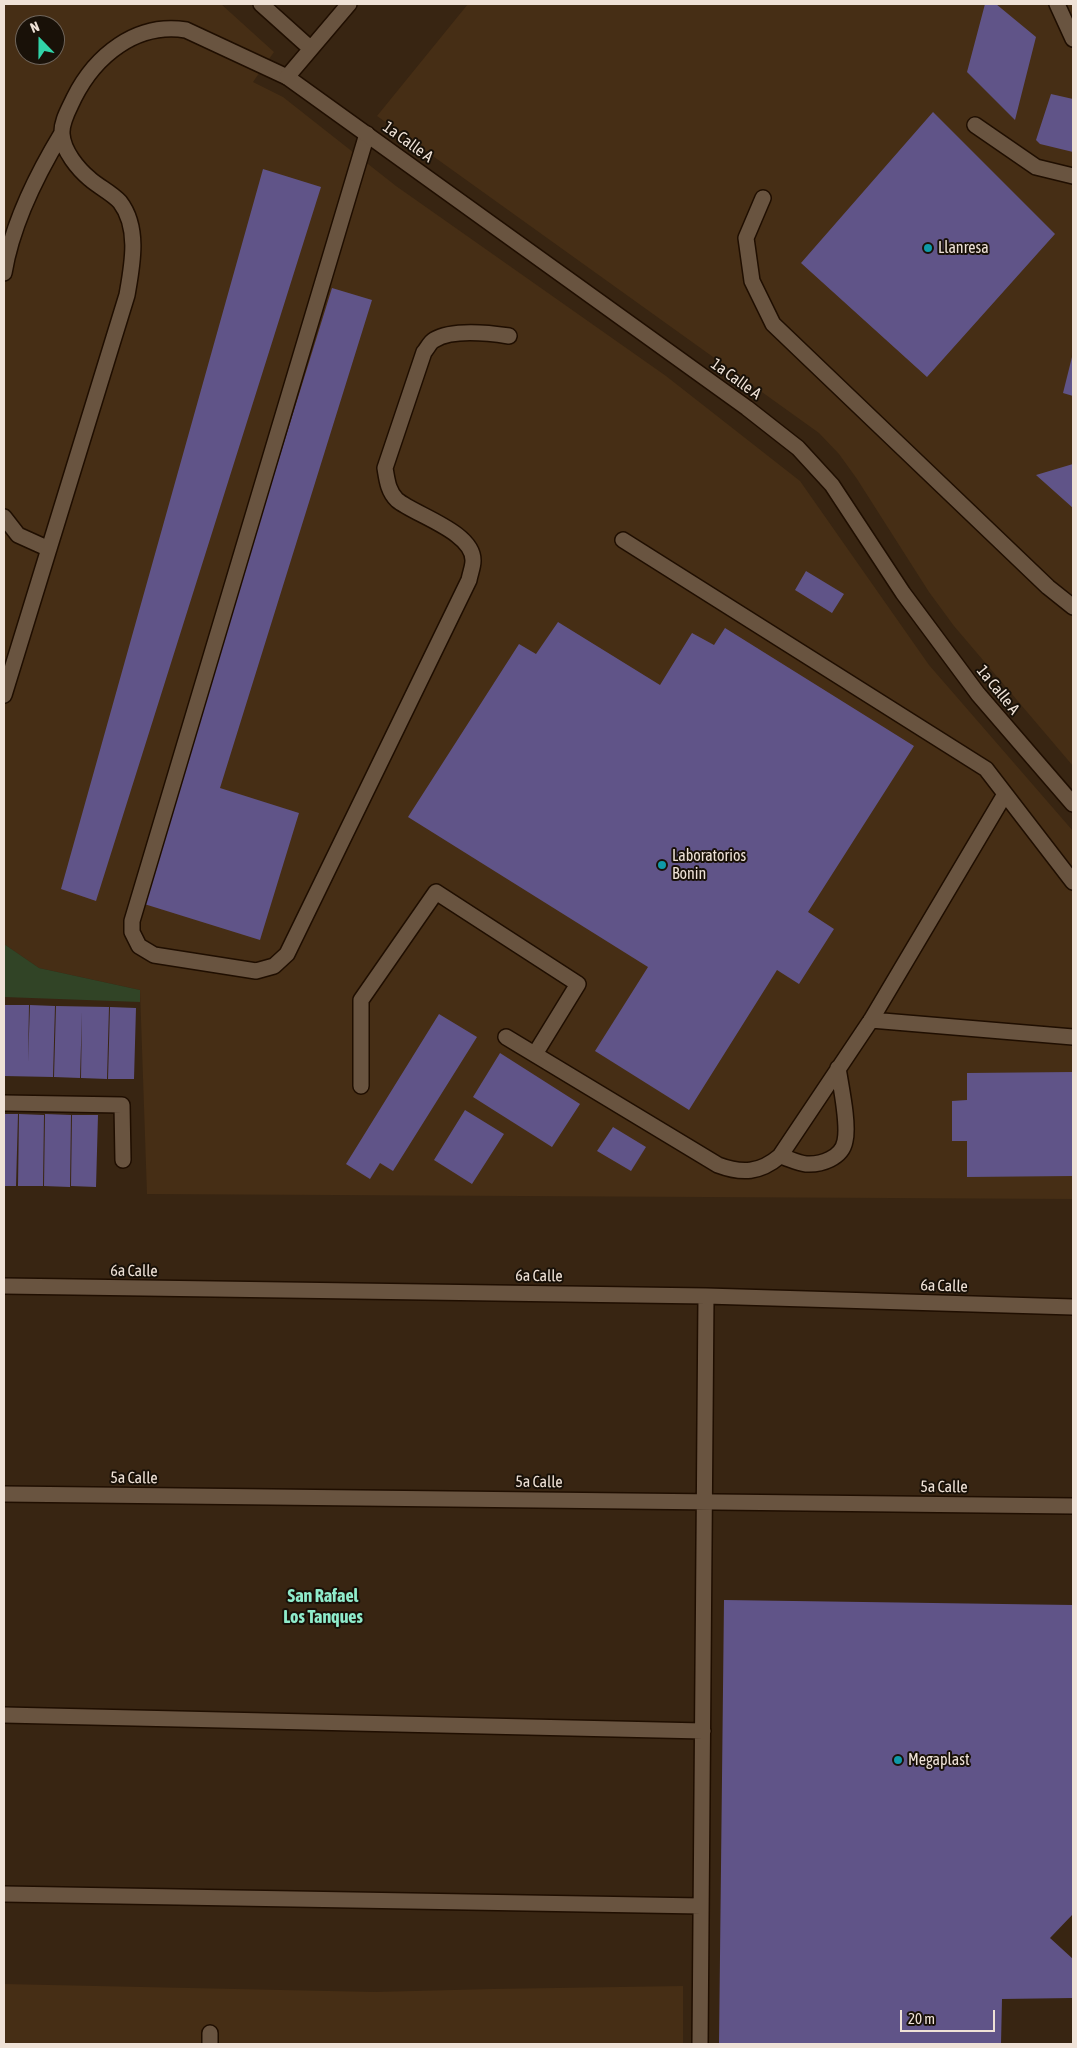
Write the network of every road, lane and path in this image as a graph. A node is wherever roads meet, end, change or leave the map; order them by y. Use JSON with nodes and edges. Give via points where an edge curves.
{"nodes":[{"id":1,"x":261,"y":4,"type":"edge"},
{"id":2,"x":349,"y":4,"type":"edge"},
{"id":3,"x":1057,"y":4,"type":"edge"},
{"id":4,"x":1073,"y":39,"type":"edge"},
{"id":5,"x":310,"y":48,"type":"junction"},
{"id":6,"x":287,"y":76,"type":"junction"},
{"id":7,"x":975,"y":126,"type":"dead end"},
{"id":8,"x":62,"y":133,"type":"junction"},
{"id":9,"x":367,"y":134,"type":"junction"},
{"id":10,"x":1073,"y":176,"type":"edge"},
{"id":11,"x":764,"y":198,"type":"dead end"},
{"id":12,"x":4,"y":274,"type":"edge"},
{"id":13,"x":508,"y":336,"type":"dead end"},
{"id":14,"x":4,"y":517,"type":"edge"},
{"id":15,"x":623,"y":540,"type":"dead end"},
{"id":16,"x":49,"y":549,"type":"junction"},
{"id":17,"x":1073,"y":607,"type":"edge"},
{"id":18,"x":4,"y":695,"type":"edge"},
{"id":19,"x":1005,"y":794,"type":"junction"},
{"id":20,"x":1073,"y":804,"type":"edge"},
{"id":21,"x":1073,"y":882,"type":"edge"},
{"id":22,"x":871,"y":1020,"type":"junction"},
{"id":23,"x":506,"y":1037,"type":"dead end"},
{"id":24,"x":1073,"y":1037,"type":"edge"},
{"id":25,"x":535,"y":1054,"type":"junction"},
{"id":26,"x":838,"y":1068,"type":"junction"},
{"id":27,"x":361,"y":1086,"type":"dead end"},
{"id":28,"x":4,"y":1103,"type":"edge"},
{"id":29,"x":780,"y":1156,"type":"junction"},
{"id":30,"x":123,"y":1160,"type":"dead end"},
{"id":31,"x":4,"y":1286,"type":"edge"},
{"id":32,"x":706,"y":1296,"type":"junction"},
{"id":33,"x":1073,"y":1307,"type":"edge"},
{"id":34,"x":4,"y":1494,"type":"edge"},
{"id":35,"x":704,"y":1502,"type":"junction"},
{"id":36,"x":1073,"y":1506,"type":"edge"},
{"id":37,"x":4,"y":1715,"type":"edge"},
{"id":38,"x":703,"y":1731,"type":"junction"},
{"id":39,"x":4,"y":1894,"type":"edge"},
{"id":40,"x":702,"y":1906,"type":"junction"},
{"id":41,"x":700,"y":2044,"type":"edge"}],
"edges":[{"from":1,"to":5,"type":"street"},
{"from":2,"to":5,"type":"street"},
{"from":3,"to":4,"type":"street"},
{"from":5,"to":6,"type":"street"},
{"from":6,"to":8,"type":"street","name":"1a Calle A","via":[[186,30],[170,27],[148,30],[100,58],[66,113]]},
{"from":6,"to":9,"type":"street","name":"1a Calle A"},
{"from":7,"to":10,"type":"street","via":[[1036,167]]},
{"from":8,"to":12,"type":"street","name":"1a Calle A","via":[[45,162],[15,230]]},
{"from":8,"to":16,"type":"street","via":[[65,147],[74,162],[88,178],[120,202],[133,240],[133,264],[127,295]]},
{"from":9,"to":13,"type":"street","via":[[132,921],[132,932],[138,946],[154,955],[256,971],[274,966],[287,954],[469,580],[474,559],[468,545],[436,521],[397,500],[387,486],[385,468],[424,352],[434,340],[450,335],[485,333]]},
{"from":9,"to":20,"type":"street","name":"1a Calle A","via":[[798,448],[832,485],[903,593],[978,694]]},
{"from":11,"to":17,"type":"street","via":[[746,238],[752,281],[773,324],[1048,587]]},
{"from":14,"to":16,"type":"street","via":[[18,535]]},
{"from":15,"to":19,"type":"street","via":[[986,769]]},
{"from":16,"to":18,"type":"street"},
{"from":19,"to":21,"type":"street"},
{"from":19,"to":22,"type":"street"},
{"from":22,"to":24,"type":"street"},
{"from":22,"to":26,"type":"street"},
{"from":23,"to":25,"type":"street"},
{"from":25,"to":27,"type":"street","via":[[578,984],[436,892],[361,1000]]},
{"from":25,"to":29,"type":"street","via":[[718,1165],[746,1171],[770,1164]]},
{"from":26,"to":29,"type":"street"},
{"from":26,"to":29,"type":"street","via":[[846,1130],[845,1142],[838,1155],[822,1163],[804,1164]]},
{"from":28,"to":30,"type":"street","via":[[122,1104]]},
{"from":31,"to":32,"type":"street","name":"6a Calle"},
{"from":32,"to":33,"type":"street","name":"6a Calle"},
{"from":32,"to":35,"type":"street"},
{"from":34,"to":35,"type":"street","name":"5a Calle"},
{"from":35,"to":36,"type":"street","name":"5a Calle"},
{"from":35,"to":38,"type":"street"},
{"from":37,"to":38,"type":"street"},
{"from":38,"to":40,"type":"street"},
{"from":39,"to":40,"type":"street"},
{"from":40,"to":41,"type":"street"}]}
